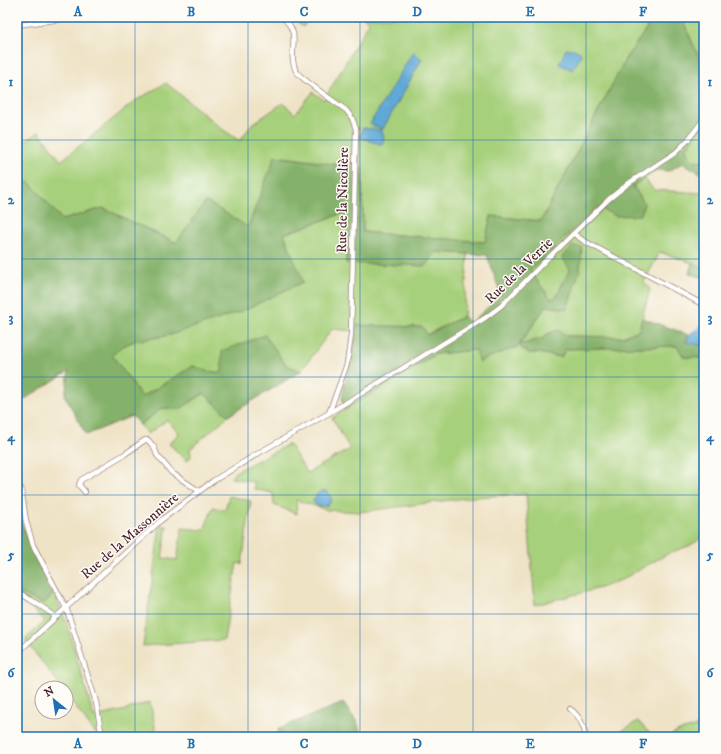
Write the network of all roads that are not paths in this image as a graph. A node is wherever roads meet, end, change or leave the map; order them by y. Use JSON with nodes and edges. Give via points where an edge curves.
{"nodes":[{"id":1,"x":70,"y":17,"type":"edge"},
{"id":2,"x":282,"y":17,"type":"edge"},
{"id":3,"x":17,"y":25,"type":"edge"},
{"id":4,"x":704,"y":119,"type":"edge"},
{"id":5,"x":574,"y":234,"type":"junction"},
{"id":6,"x":704,"y":305,"type":"edge"},
{"id":7,"x":329,"y":413,"type":"junction"},
{"id":8,"x":21,"y":488,"type":"dead end"},
{"id":9,"x":199,"y":491,"type":"junction"},
{"id":10,"x":85,"y":492,"type":"dead end"},
{"id":11,"x":17,"y":591,"type":"edge"},
{"id":12,"x":66,"y":608,"type":"junction"},
{"id":13,"x":56,"y":617,"type":"junction"},
{"id":14,"x":17,"y":653,"type":"edge"},
{"id":15,"x":570,"y":709,"type":"dead end"},
{"id":16,"x":102,"y":737,"type":"edge"},
{"id":17,"x":586,"y":737,"type":"edge"}],
"edges":[{"from":1,"to":3,"type":"street"},
{"from":2,"to":7,"type":"street","name":"Rue de la Nicolière","via":[[292,29],[295,40],[292,60],[296,72],[346,110],[356,129],[351,335],[347,364]]},
{"from":4,"to":5,"type":"street","name":"Rue de la Verrie","via":[[675,153],[620,190]]},
{"from":5,"to":6,"type":"street"},
{"from":5,"to":7,"type":"street","name":"Rue de la Verrie","via":[[501,306],[485,318]]},
{"from":7,"to":9,"type":"street","name":"Rue de la Massonnière"},
{"from":8,"to":12,"type":"street","via":[[33,545]]},
{"from":9,"to":10,"type":"street","via":[[172,473],[157,455],[154,447],[145,440],[81,480],[79,485]]},
{"from":9,"to":12,"type":"street","name":"Rue de la Massonnière","via":[[160,521]]},
{"from":11,"to":13,"type":"street"},
{"from":12,"to":13,"type":"street","name":"Rue de la Massonnière"},
{"from":12,"to":16,"type":"street","via":[[96,702]]},
{"from":13,"to":14,"type":"street","name":"Rue de la Massonnière"},
{"from":15,"to":17,"type":"street","via":[[580,720]]}]}
